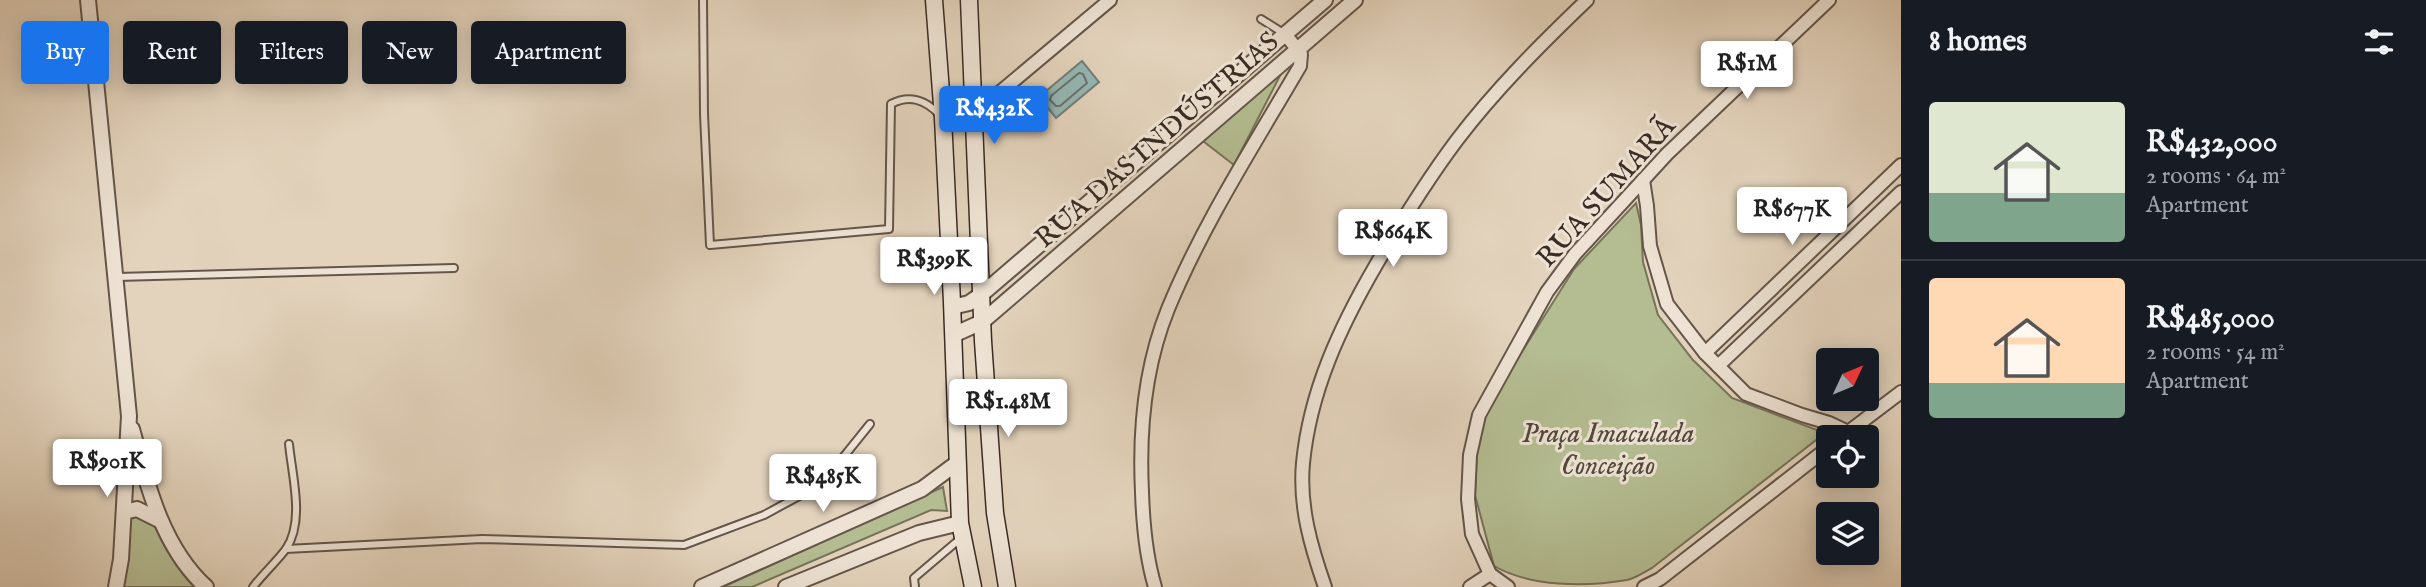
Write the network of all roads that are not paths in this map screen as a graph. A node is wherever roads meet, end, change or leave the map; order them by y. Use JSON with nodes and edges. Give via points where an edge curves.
{"nodes":[{"id":1,"x":88,"y":0,"type":"edge"},
{"id":2,"x":704,"y":0,"type":"edge"},
{"id":3,"x":934,"y":0,"type":"edge"},
{"id":4,"x":969,"y":0,"type":"edge"},
{"id":5,"x":1110,"y":0,"type":"edge"},
{"id":6,"x":1325,"y":0,"type":"edge"},
{"id":7,"x":1355,"y":0,"type":"edge"},
{"id":8,"x":1829,"y":0,"type":"edge"},
{"id":9,"x":1585,"y":1,"type":"edge"},
{"id":10,"x":1261,"y":19,"type":"dead end"},
{"id":11,"x":1284,"y":34,"type":"junction"},
{"id":12,"x":1298,"y":49,"type":"junction"},
{"id":13,"x":974,"y":114,"type":"junction"},
{"id":14,"x":943,"y":118,"type":"junction"},
{"id":15,"x":1901,"y":165,"type":"edge"},
{"id":16,"x":1643,"y":180,"type":"junction"},
{"id":17,"x":1901,"y":192,"type":"edge"},
{"id":18,"x":1841,"y":222,"type":"junction"},
{"id":19,"x":1855,"y":236,"type":"junction"},
{"id":20,"x":454,"y":268,"type":"dead end"},
{"id":21,"x":115,"y":278,"type":"junction"},
{"id":22,"x":982,"y":294,"type":"junction"},
{"id":23,"x":953,"y":307,"type":"junction"},
{"id":24,"x":982,"y":322,"type":"junction"},
{"id":25,"x":953,"y":335,"type":"junction"},
{"id":26,"x":1705,"y":353,"type":"junction"},
{"id":27,"x":1718,"y":366,"type":"junction"},
{"id":28,"x":1901,"y":392,"type":"edge"},
{"id":29,"x":129,"y":416,"type":"junction"},
{"id":30,"x":870,"y":424,"type":"dead end"},
{"id":31,"x":1832,"y":425,"type":"edge"},
{"id":32,"x":1858,"y":425,"type":"edge"},
{"id":33,"x":289,"y":444,"type":"dead end"},
{"id":34,"x":1816,"y":457,"type":"edge"},
{"id":35,"x":957,"y":463,"type":"junction"},
{"id":36,"x":124,"y":512,"type":"junction"},
{"id":37,"x":161,"y":521,"type":"junction"},
{"id":38,"x":961,"y":530,"type":"junction"},
{"id":39,"x":285,"y":549,"type":"junction"},
{"id":40,"x":1490,"y":574,"type":"junction"},
{"id":41,"x":116,"y":587,"type":"edge"},
{"id":42,"x":206,"y":587,"type":"edge"},
{"id":43,"x":253,"y":587,"type":"edge"},
{"id":44,"x":702,"y":587,"type":"edge"},
{"id":45,"x":786,"y":587,"type":"edge"},
{"id":46,"x":915,"y":587,"type":"edge"},
{"id":47,"x":973,"y":587,"type":"edge"},
{"id":48,"x":1007,"y":587,"type":"edge"},
{"id":49,"x":1155,"y":587,"type":"edge"},
{"id":50,"x":1325,"y":587,"type":"edge"},
{"id":51,"x":1469,"y":587,"type":"edge"},
{"id":52,"x":1508,"y":587,"type":"edge"},
{"id":53,"x":1644,"y":587,"type":"edge"}],
"edges":[{"from":1,"to":21,"type":"street"},
{"from":2,"to":14,"type":"lane","via":[[710,244],[889,229],[891,104],[913,98],[930,105]]},
{"from":3,"to":14,"type":"main road"},
{"from":4,"to":13,"type":"main road"},
{"from":5,"to":13,"type":"street"},
{"from":6,"to":11,"type":"street","name":"RUA DAS INDÚSTRIAS"},
{"from":7,"to":12,"type":"street","name":"RUA DAS INDÚSTRIAS"},
{"from":8,"to":16,"type":"street","name":"RUA SUMARÃ"},
{"from":9,"to":50,"type":"street","via":[[1512,75],[1457,140],[1402,220],[1330,355],[1311,411],[1303,466],[1307,533]]},
{"from":10,"to":11,"type":"lane"},
{"from":11,"to":12,"type":"street"},
{"from":11,"to":22,"type":"street","name":"RUA DAS INDÚSTRIAS"},
{"from":12,"to":24,"type":"street","name":"RUA DAS INDÚSTRIAS"},
{"from":12,"to":49,"type":"street","via":[[1300,66],[1213,217],[1168,310],[1156,346],[1140,453],[1143,523]]},
{"from":13,"to":22,"type":"main road"},
{"from":14,"to":23,"type":"main road"},
{"from":15,"to":18,"type":"street"},
{"from":16,"to":26,"type":"street","via":[[1650,246],[1667,304]]},
{"from":16,"to":40,"type":"street","name":"RUA SUMARÃ","via":[[1547,292],[1479,415],[1470,455],[1468,499],[1472,534]]},
{"from":17,"to":19,"type":"street"},
{"from":18,"to":19,"type":"street"},
{"from":18,"to":26,"type":"street"},
{"from":19,"to":27,"type":"street"},
{"from":20,"to":21,"type":"lane"},
{"from":21,"to":29,"type":"street"},
{"from":22,"to":23,"type":"street","name":"RUA DAS INDÚSTRIAS"},
{"from":22,"to":24,"type":"main road"},
{"from":23,"to":25,"type":"main road"},
{"from":24,"to":25,"type":"street","name":"RUA DAS INDÚSTRIAS"},
{"from":24,"to":48,"type":"main road","via":[[995,513]]},
{"from":25,"to":35,"type":"main road"},
{"from":26,"to":27,"type":"street"},
{"from":27,"to":31,"type":"street","via":[[1746,394]]},
{"from":28,"to":32,"type":"street"},
{"from":29,"to":36,"type":"street"},
{"from":29,"to":37,"type":"street"},
{"from":30,"to":39,"type":"lane","via":[[812,489],[764,515],[684,545],[482,539]]},
{"from":33,"to":39,"type":"lane","via":[[296,512],[295,532]]},
{"from":34,"to":53,"type":"street"},
{"from":35,"to":38,"type":"main road"},
{"from":35,"to":44,"type":"street","via":[[922,489]]},
{"from":36,"to":37,"type":"street","via":[[137,509]]},
{"from":36,"to":41,"type":"street"},
{"from":37,"to":42,"type":"street"},
{"from":38,"to":45,"type":"street","via":[[919,533]]},
{"from":38,"to":46,"type":"lane","via":[[914,578]]},
{"from":38,"to":47,"type":"main road"},
{"from":39,"to":43,"type":"lane"},
{"from":40,"to":51,"type":"street"},
{"from":40,"to":52,"type":"street"}]}
